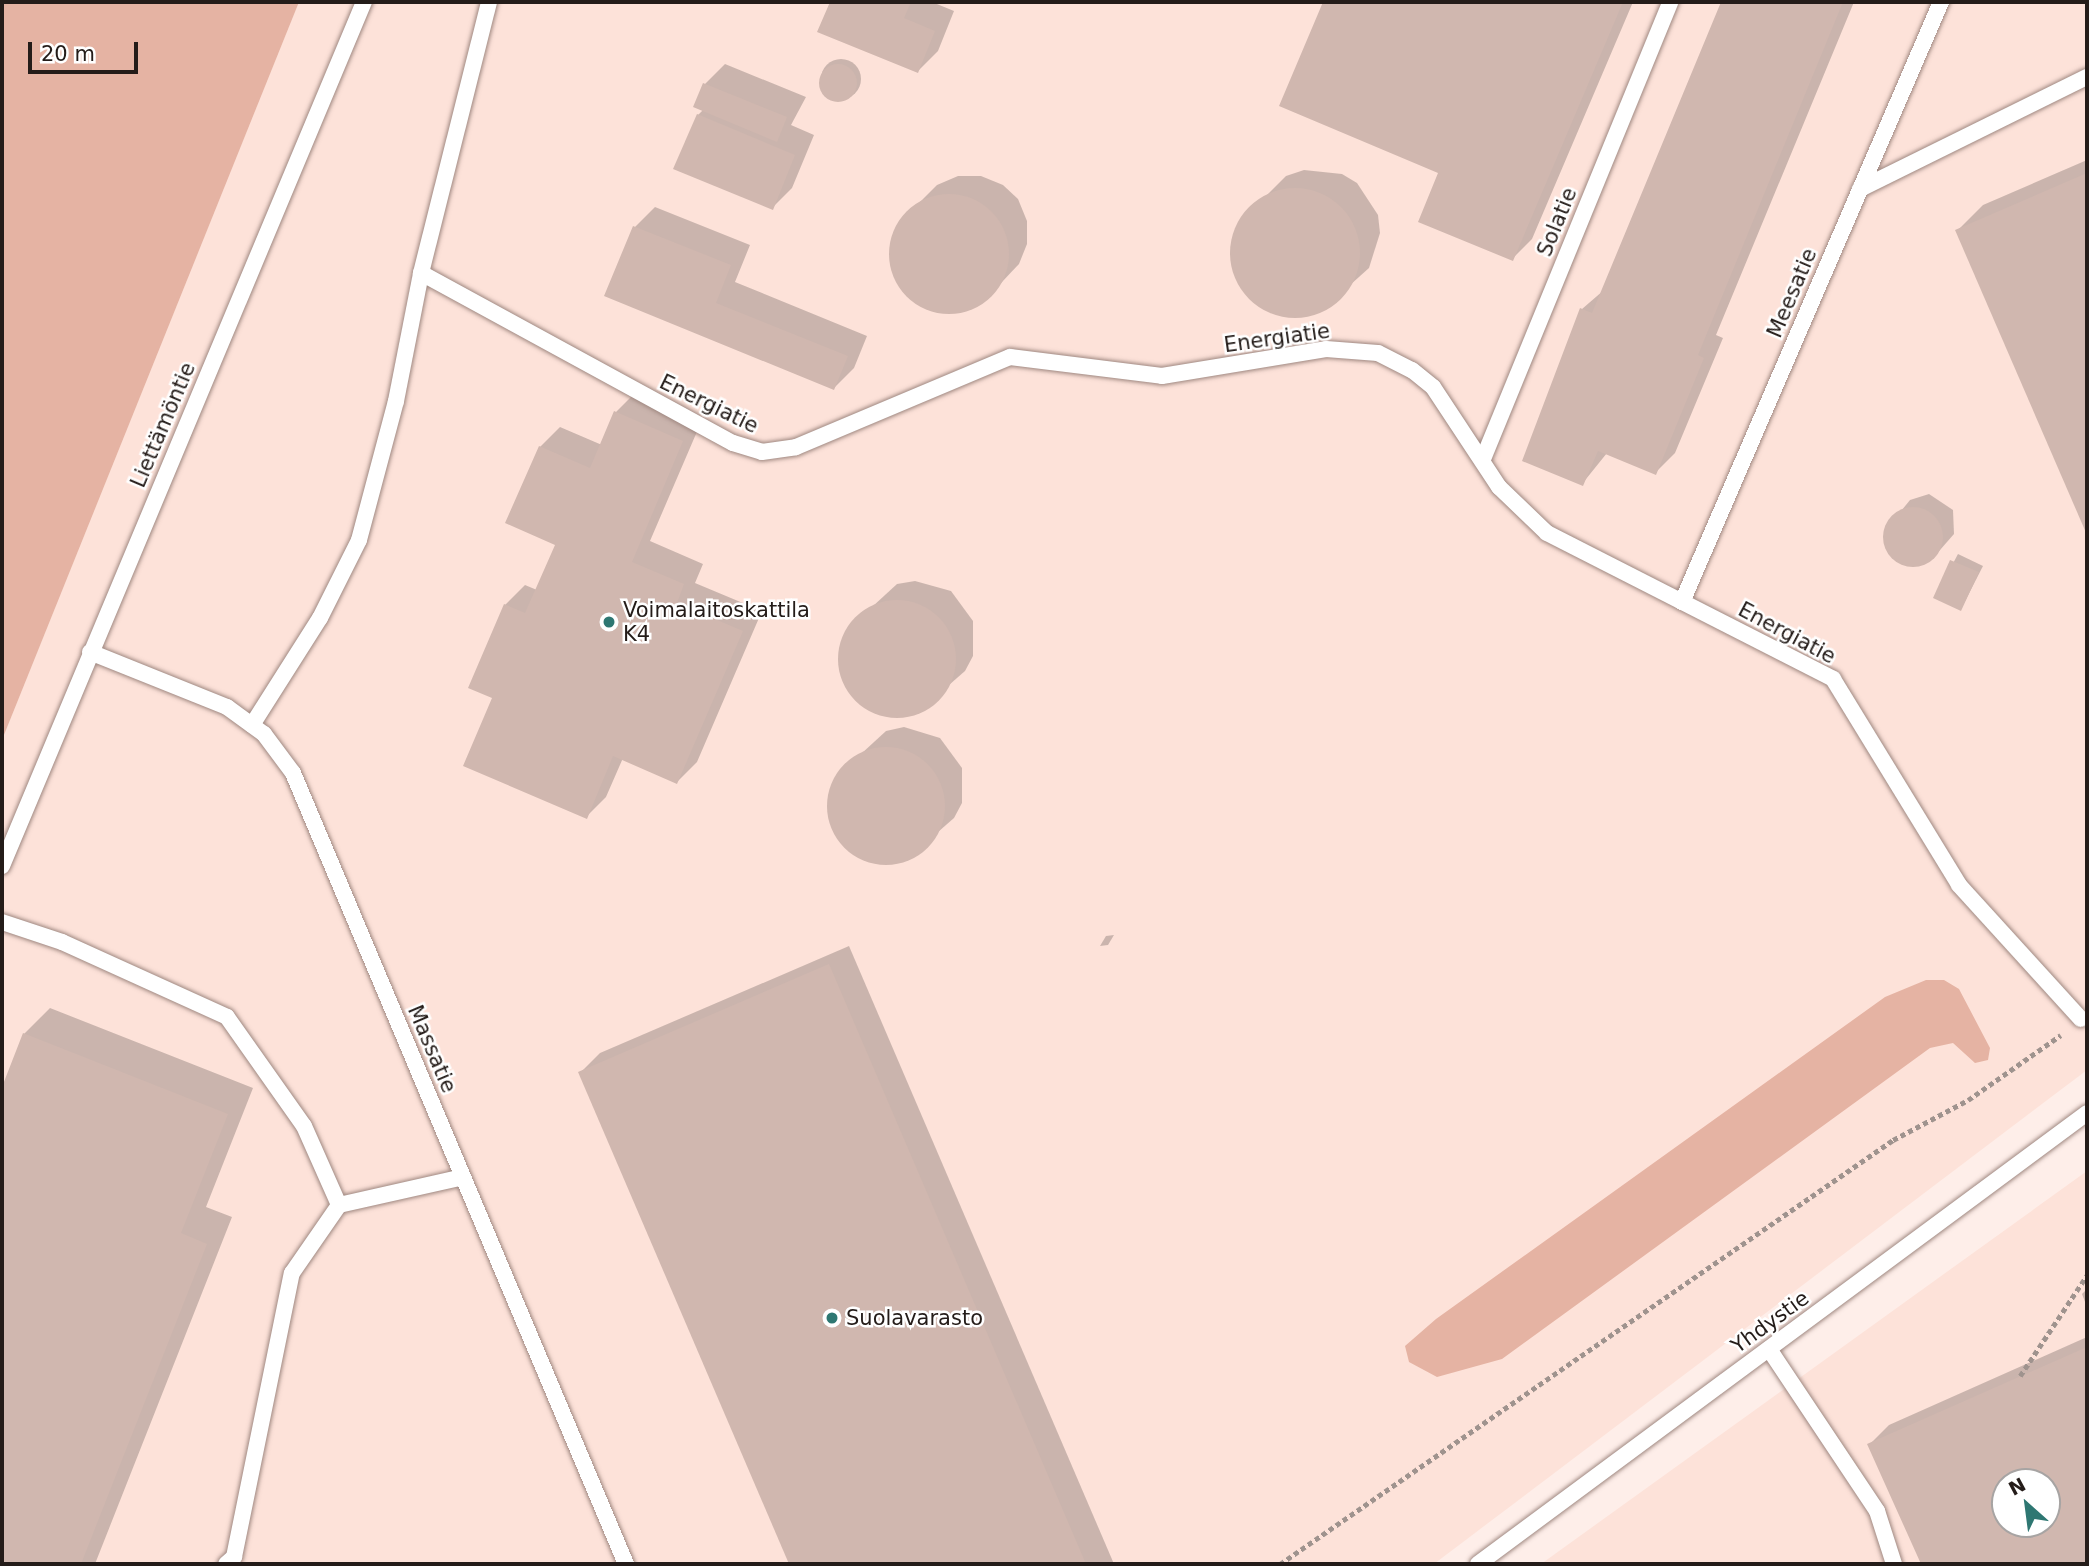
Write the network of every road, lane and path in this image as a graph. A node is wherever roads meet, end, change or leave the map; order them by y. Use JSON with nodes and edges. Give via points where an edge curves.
{"nodes":[{"id":1,"x":364,"y":2,"type":"edge"},
{"id":2,"x":489,"y":2,"type":"edge"},
{"id":3,"x":1670,"y":2,"type":"edge"},
{"id":4,"x":1941,"y":2,"type":"edge"},
{"id":5,"x":2087,"y":77,"type":"edge"},
{"id":6,"x":1860,"y":189,"type":"junction"},
{"id":7,"x":421,"y":273,"type":"junction"},
{"id":8,"x":1483,"y":459,"type":"junction"},
{"id":9,"x":1682,"y":602,"type":"junction"},
{"id":10,"x":90,"y":652,"type":"junction"},
{"id":11,"x":252,"y":725,"type":"junction"},
{"id":12,"x":2,"y":866,"type":"edge"},
{"id":13,"x":2,"y":922,"type":"edge"},
{"id":14,"x":2081,"y":1019,"type":"joint"},
{"id":15,"x":2087,"y":1113,"type":"edge"},
{"id":16,"x":463,"y":1177,"type":"junction"},
{"id":17,"x":339,"y":1205,"type":"junction"},
{"id":18,"x":2087,"y":1275,"type":"edge"},
{"id":19,"x":1769,"y":1349,"type":"junction"},
{"id":20,"x":2020,"y":1376,"type":"dead end"},
{"id":21,"x":226,"y":1564,"type":"edge"},
{"id":22,"x":626,"y":1564,"type":"edge"},
{"id":23,"x":1280,"y":1564,"type":"edge"},
{"id":24,"x":1478,"y":1564,"type":"edge"},
{"id":25,"x":1894,"y":1564,"type":"edge"}],
"edges":[{"from":1,"to":10,"type":"lane","name":"Liettämöntie"},
{"from":2,"to":7,"type":"lane"},
{"from":3,"to":8,"type":"lane","name":"Solatie"},
{"from":4,"to":6,"type":"lane","name":"Meesatie"},
{"from":5,"to":6,"type":"lane"},
{"from":6,"to":9,"type":"lane","name":"Meesatie"},
{"from":7,"to":8,"type":"lane","name":"Energiatie","via":[[733,443],[762,452],[796,447],[1010,357],[1162,376],[1326,349],[1378,353],[1412,370],[1433,387]]},
{"from":7,"to":11,"type":"lane","via":[[396,401],[359,540],[320,618]]},
{"from":8,"to":9,"type":"lane","name":"Energiatie","via":[[1499,487],[1547,533]]},
{"from":9,"to":14,"type":"lane","name":"Energiatie","via":[[1833,679],[1959,885]]},
{"from":10,"to":11,"type":"lane","name":"Massatie","via":[[228,707]]},
{"from":10,"to":12,"type":"lane","name":"Liettämöntie"},
{"from":11,"to":16,"type":"lane","name":"Massatie","via":[[293,773]]},
{"from":13,"to":17,"type":"lane","via":[[62,942],[227,1017],[304,1126]]},
{"from":14,"to":23,"type":"path","via":[[2028,1062],[1894,1140]]},
{"from":15,"to":19,"type":"lane","name":"Yhdystie"},
{"from":16,"to":17,"type":"lane"},
{"from":16,"to":22,"type":"lane","name":"Massatie"},
{"from":17,"to":21,"type":"lane","via":[[292,1272],[234,1557]]},
{"from":18,"to":20,"type":"path"},
{"from":19,"to":24,"type":"lane","name":"Yhdystie"},
{"from":19,"to":25,"type":"lane","via":[[1877,1511]]}]}
